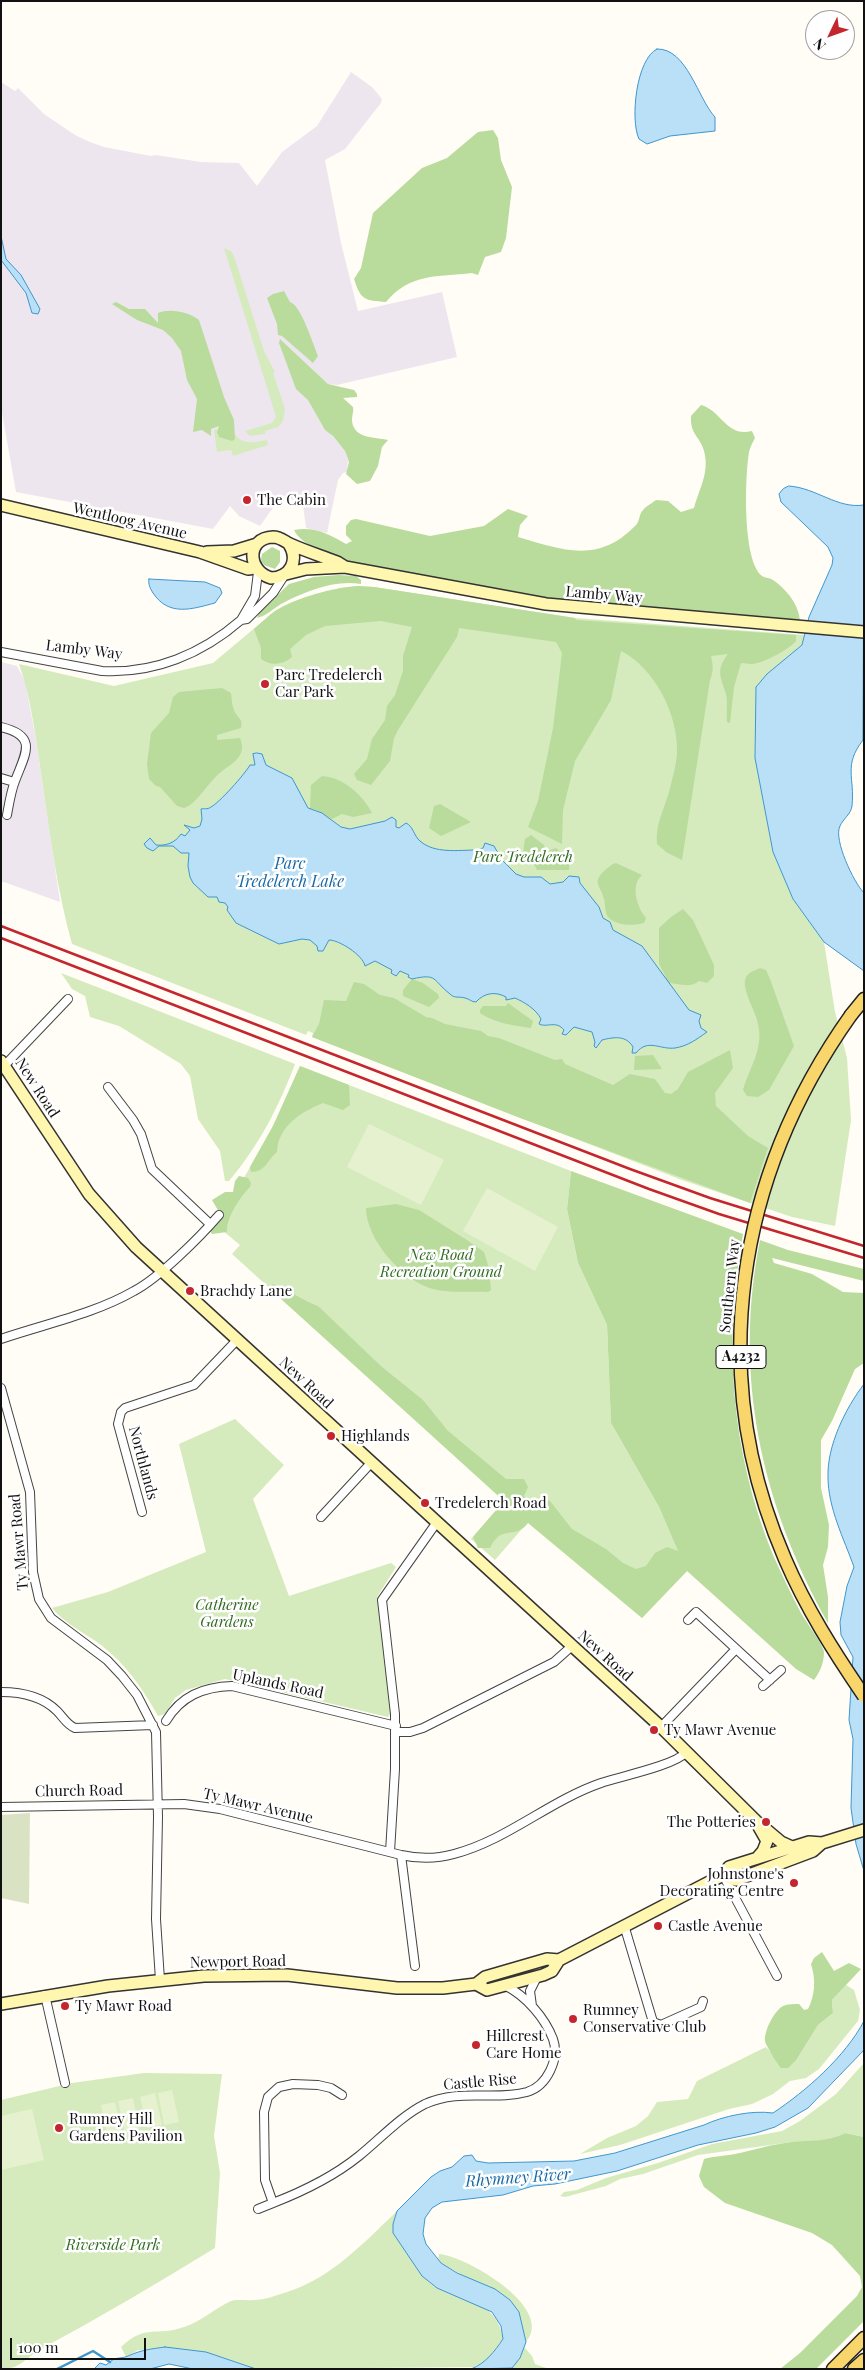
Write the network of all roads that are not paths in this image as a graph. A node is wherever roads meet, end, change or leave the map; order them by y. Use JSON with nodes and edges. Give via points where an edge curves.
{"nodes":[{"id":1,"x":1,"y":505,"type":"edge"},
{"id":2,"x":1,"y":512,"type":"edge"},
{"id":3,"x":52,"y":519,"type":"junction"},
{"id":4,"x":258,"y":544,"type":"junction"},
{"id":5,"x":289,"y":544,"type":"junction"},
{"id":6,"x":200,"y":552,"type":"junction"},
{"id":7,"x":345,"y":567,"type":"junction"},
{"id":8,"x":256,"y":570,"type":"junction"},
{"id":9,"x":285,"y":575,"type":"junction"},
{"id":10,"x":241,"y":620,"type":"junction"},
{"id":11,"x":864,"y":632,"type":"edge"},
{"id":12,"x":1,"y":652,"type":"edge"},
{"id":13,"x":1,"y":727,"type":"edge"},
{"id":14,"x":1,"y":778,"type":"edge"},
{"id":15,"x":14,"y":782,"type":"junction"},
{"id":16,"x":7,"y":815,"type":"dead end"},
{"id":17,"x":68,"y":999,"type":"dead end"},
{"id":18,"x":864,"y":999,"type":"edge"},
{"id":19,"x":3,"y":1063,"type":"edge"},
{"id":20,"x":108,"y":1087,"type":"dead end"},
{"id":21,"x":219,"y":1214,"type":"dead end"},
{"id":22,"x":210,"y":1224,"type":"junction"},
{"id":23,"x":161,"y":1271,"type":"junction"},
{"id":24,"x":1,"y":1339,"type":"edge"},
{"id":25,"x":237,"y":1340,"type":"junction"},
{"id":26,"x":1,"y":1388,"type":"edge"},
{"id":27,"x":371,"y":1463,"type":"junction"},
{"id":28,"x":142,"y":1512,"type":"dead end"},
{"id":29,"x":321,"y":1517,"type":"dead end"},
{"id":30,"x":437,"y":1522,"type":"junction"},
{"id":31,"x":688,"y":1620,"type":"dead end"},
{"id":32,"x":572,"y":1646,"type":"junction"},
{"id":33,"x":736,"y":1649,"type":"junction"},
{"id":34,"x":781,"y":1670,"type":"dead end"},
{"id":35,"x":770,"y":1680,"type":"junction"},
{"id":36,"x":763,"y":1686,"type":"dead end"},
{"id":37,"x":1,"y":1692,"type":"edge"},
{"id":38,"x":864,"y":1696,"type":"edge"},
{"id":39,"x":166,"y":1721,"type":"dead end"},
{"id":40,"x":153,"y":1725,"type":"junction"},
{"id":41,"x":661,"y":1727,"type":"junction"},
{"id":42,"x":396,"y":1729,"type":"junction"},
{"id":43,"x":687,"y":1752,"type":"junction"},
{"id":44,"x":158,"y":1803,"type":"junction"},
{"id":45,"x":1,"y":1807,"type":"edge"},
{"id":46,"x":756,"y":1821,"type":"junction"},
{"id":47,"x":864,"y":1830,"type":"edge"},
{"id":48,"x":822,"y":1843,"type":"junction"},
{"id":49,"x":792,"y":1847,"type":"junction"},
{"id":50,"x":390,"y":1852,"type":"junction"},
{"id":51,"x":401,"y":1855,"type":"junction"},
{"id":52,"x":758,"y":1858,"type":"junction"},
{"id":53,"x":723,"y":1875,"type":"junction"},
{"id":54,"x":624,"y":1925,"type":"junction"},
{"id":55,"x":559,"y":1960,"type":"junction"},
{"id":56,"x":415,"y":1966,"type":"dead end"},
{"id":57,"x":777,"y":1976,"type":"dead end"},
{"id":58,"x":537,"y":1977,"type":"junction"},
{"id":59,"x":160,"y":1980,"type":"junction"},
{"id":60,"x":476,"y":1984,"type":"junction"},
{"id":61,"x":506,"y":1986,"type":"junction"},
{"id":62,"x":45,"y":1995,"type":"junction"},
{"id":63,"x":703,"y":2001,"type":"dead end"},
{"id":64,"x":1,"y":2004,"type":"edge"},
{"id":65,"x":532,"y":2006,"type":"junction"},
{"id":66,"x":65,"y":2083,"type":"dead end"},
{"id":67,"x":342,"y":2095,"type":"dead end"},
{"id":68,"x":273,"y":2203,"type":"junction"},
{"id":69,"x":258,"y":2209,"type":"dead end"},
{"id":70,"x":864,"y":2338,"type":"edge"},
{"id":71,"x":864,"y":2360,"type":"edge"},
{"id":72,"x":833,"y":2369,"type":"edge"},
{"id":73,"x":854,"y":2369,"type":"edge"}],
"edges":[{"from":1,"to":3,"type":"street","name":"Wentloog Avenue"},
{"from":2,"to":3,"type":"street","name":"Wentloog Avenue"},
{"from":3,"to":6,"type":"street","name":"Wentloog Avenue"},
{"from":4,"to":5,"type":"street","via":[[275,537]]},
{"from":4,"to":6,"type":"street","name":"Wentloog Avenue","via":[[234,551]]},
{"from":4,"to":8,"type":"street","via":[[252,560]]},
{"from":5,"to":7,"type":"street","name":"Lamby Way"},
{"from":5,"to":9,"type":"street","via":[[294,556],[293,565]]},
{"from":6,"to":8,"type":"street","name":"Wentloog Avenue"},
{"from":7,"to":9,"type":"street","name":"Lamby Way","via":[[306,569]]},
{"from":7,"to":11,"type":"street","name":"Lamby Way","via":[[546,604]]},
{"from":8,"to":9,"type":"street","via":[[271,578]]},
{"from":8,"to":10,"type":"street","name":"Lamby Way","via":[[255,596]]},
{"from":9,"to":10,"type":"street","name":"Lamby Way","via":[[260,607],[247,619]]},
{"from":10,"to":12,"type":"street","name":"Lamby Way","via":[[200,649],[144,670],[102,671]]},
{"from":13,"to":15,"type":"street","via":[[15,731],[27,746]]},
{"from":14,"to":15,"type":"street"},
{"from":15,"to":16,"type":"street"},
{"from":17,"to":19,"type":"street"},
{"from":18,"to":38,"type":"main road","name":"Southern Way","number":"A4232","bridge":true,"via":[[837,1034],[807,1084],[769,1171],[750,1245],[744,1283],[741,1344],[746,1423],[771,1522],[806,1604]]},
{"from":19,"to":23,"type":"street","name":"New Road","via":[[101,1209]]},
{"from":20,"to":22,"type":"street","via":[[141,1134],[152,1169]]},
{"from":21,"to":22,"type":"street"},
{"from":22,"to":23,"type":"street"},
{"from":23,"to":24,"type":"street","via":[[145,1285],[116,1301]]},
{"from":23,"to":25,"type":"street","name":"New Road"},
{"from":25,"to":27,"type":"street","name":"New Road"},
{"from":25,"to":28,"type":"street","name":"Northlands","via":[[194,1385],[130,1406],[121,1412],[118,1424]]},
{"from":26,"to":40,"type":"street","name":"Ty Mawr Road","via":[[30,1492],[32,1572],[38,1599],[51,1618],[107,1660],[122,1676],[137,1695]]},
{"from":27,"to":29,"type":"street"},
{"from":27,"to":30,"type":"street","name":"New Road"},
{"from":30,"to":32,"type":"street","name":"New Road"},
{"from":30,"to":42,"type":"street","via":[[382,1600]]},
{"from":31,"to":33,"type":"street","via":[[696,1612]]},
{"from":32,"to":41,"type":"street","name":"New Road"},
{"from":32,"to":42,"type":"street","name":"Uplands Road","via":[[554,1662],[423,1728],[410,1732]]},
{"from":33,"to":35,"type":"street"},
{"from":33,"to":41,"type":"street"},
{"from":34,"to":35,"type":"street"},
{"from":35,"to":36,"type":"street"},
{"from":37,"to":40,"type":"street","via":[[19,1692],[36,1698],[54,1708],[75,1728]]},
{"from":39,"to":42,"type":"street","name":"Uplands Road","via":[[189,1696],[212,1688],[232,1686]]},
{"from":40,"to":44,"type":"street","name":"Ty Mawr Road","via":[[157,1737]]},
{"from":41,"to":43,"type":"street","name":"New Road"},
{"from":42,"to":50,"type":"street"},
{"from":43,"to":46,"type":"street","name":"New Road"},
{"from":43,"to":51,"type":"street","name":"Ty Mawr Avenue","via":[[668,1762],[591,1787],[470,1849],[434,1858]]},
{"from":44,"to":45,"type":"street","name":"Church Road"},
{"from":44,"to":50,"type":"street","name":"Ty Mawr Avenue","via":[[220,1809]]},
{"from":44,"to":59,"type":"street","name":"Ty Mawr Road","via":[[156,1919]]},
{"from":46,"to":49,"type":"street","name":"New Road"},
{"from":46,"to":52,"type":"street","name":"New Road","via":[[766,1841]]},
{"from":47,"to":48,"type":"street","name":"Newport Road"},
{"from":48,"to":49,"type":"street","name":"Newport Road","via":[[809,1842]]},
{"from":48,"to":53,"type":"street","name":"Newport Road","via":[[813,1850],[736,1880]]},
{"from":49,"to":52,"type":"street","name":"Newport Road"},
{"from":50,"to":51,"type":"street","name":"Ty Mawr Avenue"},
{"from":51,"to":56,"type":"street"},
{"from":52,"to":53,"type":"street","name":"Newport Road","via":[[728,1868]]},
{"from":53,"to":54,"type":"street","name":"Newport Road"},
{"from":53,"to":57,"type":"street"},
{"from":54,"to":55,"type":"street","name":"Newport Road"},
{"from":54,"to":63,"type":"street","via":[[653,2022],[661,2025],[701,2007]]},
{"from":55,"to":58,"type":"street","name":"Newport Road","via":[[552,1971]]},
{"from":55,"to":60,"type":"street","name":"Newport Road","via":[[547,1959],[485,1977]]},
{"from":58,"to":61,"type":"street","name":"Newport Road"},
{"from":58,"to":65,"type":"street","via":[[530,1991]]},
{"from":59,"to":60,"type":"street","name":"Newport Road","via":[[259,1974],[397,1988],[432,1989]]},
{"from":59,"to":62,"type":"street","name":"Newport Road"},
{"from":60,"to":61,"type":"street","name":"Newport Road","via":[[487,1990]]},
{"from":61,"to":65,"type":"street","name":"Castle Rise"},
{"from":62,"to":64,"type":"street","name":"Newport Road"},
{"from":62,"to":66,"type":"street"},
{"from":65,"to":68,"type":"street","name":"Castle Rise","via":[[547,2027],[554,2045],[552,2066],[538,2086],[525,2092],[457,2096],[426,2104],[334,2174]]},
{"from":67,"to":68,"type":"street","via":[[318,2085],[293,2084],[279,2087],[268,2097],[264,2112],[265,2180]]},
{"from":68,"to":69,"type":"street","name":"Castle Rise"},
{"from":70,"to":72,"type":"main road"},
{"from":71,"to":73,"type":"main road"}]}
